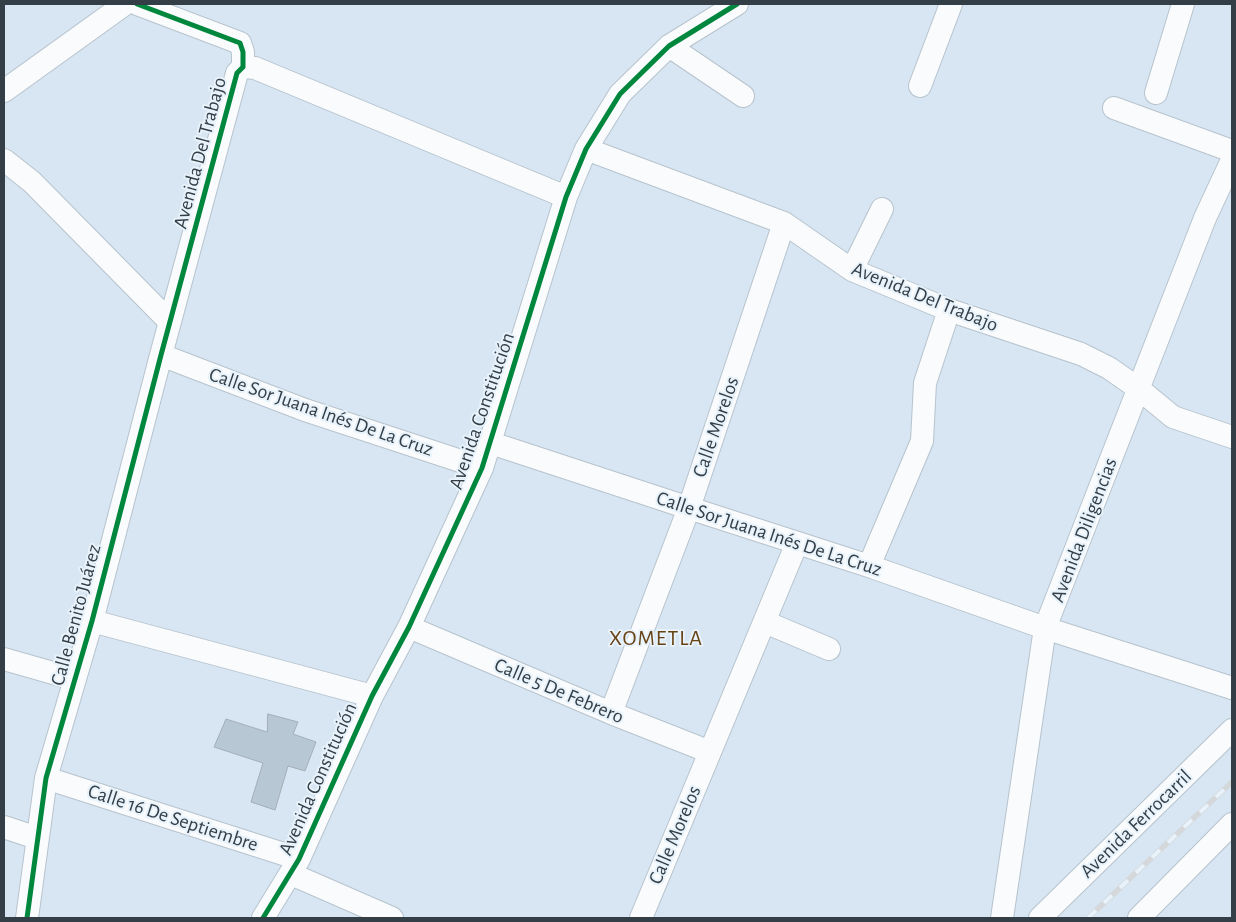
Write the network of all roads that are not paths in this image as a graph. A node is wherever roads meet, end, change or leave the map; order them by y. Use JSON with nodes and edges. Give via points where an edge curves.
{"nodes":[{"id":1,"x":125,"y":4,"type":"edge"},
{"id":2,"x":138,"y":4,"type":"edge"},
{"id":3,"x":737,"y":4,"type":"edge"},
{"id":4,"x":952,"y":4,"type":"edge"},
{"id":5,"x":1183,"y":4,"type":"edge"},
{"id":6,"x":669,"y":46,"type":"junction"},
{"id":7,"x":243,"y":67,"type":"junction"},
{"id":8,"x":920,"y":86,"type":"dead end"},
{"id":9,"x":4,"y":91,"type":"edge"},
{"id":10,"x":1156,"y":94,"type":"dead end"},
{"id":11,"x":743,"y":96,"type":"dead end"},
{"id":12,"x":1114,"y":108,"type":"dead end"},
{"id":13,"x":586,"y":149,"type":"junction"},
{"id":14,"x":1232,"y":151,"type":"edge"},
{"id":15,"x":1232,"y":160,"type":"edge"},
{"id":16,"x":5,"y":165,"type":"edge"},
{"id":17,"x":1227,"y":186,"type":"edge"},
{"id":18,"x":566,"y":198,"type":"junction"},
{"id":19,"x":882,"y":209,"type":"dead end"},
{"id":20,"x":784,"y":223,"type":"junction"},
{"id":21,"x":852,"y":270,"type":"junction"},
{"id":22,"x":949,"y":310,"type":"junction"},
{"id":23,"x":170,"y":322,"type":"junction"},
{"id":24,"x":161,"y":355,"type":"junction"},
{"id":25,"x":1139,"y":389,"type":"junction"},
{"id":26,"x":1232,"y":437,"type":"edge"},
{"id":27,"x":491,"y":442,"type":"junction"},
{"id":28,"x":482,"y":468,"type":"junction"},
{"id":29,"x":688,"y":508,"type":"junction"},
{"id":30,"x":797,"y":543,"type":"junction"},
{"id":31,"x":869,"y":566,"type":"junction"},
{"id":32,"x":92,"y":621,"type":"junction"},
{"id":33,"x":765,"y":622,"type":"junction"},
{"id":34,"x":409,"y":628,"type":"junction"},
{"id":35,"x":1045,"y":628,"type":"junction"},
{"id":36,"x":829,"y":649,"type":"dead end"},
{"id":37,"x":4,"y":659,"type":"edge"},
{"id":38,"x":74,"y":679,"type":"junction"},
{"id":39,"x":1232,"y":688,"type":"edge"},
{"id":40,"x":372,"y":696,"type":"junction"},
{"id":41,"x":612,"y":713,"type":"junction"},
{"id":42,"x":1232,"y":730,"type":"edge"},
{"id":43,"x":710,"y":752,"type":"junction"},
{"id":44,"x":46,"y":778,"type":"junction"},
{"id":45,"x":1232,"y":824,"type":"edge"},
{"id":46,"x":4,"y":827,"type":"edge"},
{"id":47,"x":37,"y":838,"type":"junction"},
{"id":48,"x":295,"y":866,"type":"junction"},
{"id":49,"x":26,"y":918,"type":"edge"},
{"id":50,"x":263,"y":918,"type":"edge"},
{"id":51,"x":392,"y":918,"type":"edge"},
{"id":52,"x":640,"y":918,"type":"edge"},
{"id":53,"x":1002,"y":918,"type":"edge"},
{"id":54,"x":1040,"y":918,"type":"edge"},
{"id":55,"x":1139,"y":918,"type":"edge"}],
"edges":[{"from":1,"to":9,"type":"street"},
{"from":2,"to":7,"type":"street","name":"Avenida Del Trabajo","via":[[240,43]]},
{"from":3,"to":6,"type":"street","name":"Avenida Constitución"},
{"from":4,"to":8,"type":"street"},
{"from":5,"to":10,"type":"street"},
{"from":6,"to":11,"type":"street"},
{"from":6,"to":13,"type":"street","name":"Avenida Constitución","via":[[620,94]]},
{"from":7,"to":18,"type":"street","name":"Avenida Del Trabajo","via":[[255,68]]},
{"from":7,"to":23,"type":"street","name":"Avenida Del Trabajo","via":[[237,73]]},
{"from":12,"to":14,"type":"street"},
{"from":13,"to":18,"type":"street","name":"Avenida Constitución"},
{"from":13,"to":20,"type":"street","name":"Avenida Del Trabajo"},
{"from":15,"to":17,"type":"street","name":"Avenida Diligencias"},
{"from":16,"to":23,"type":"street","via":[[32,182]]},
{"from":17,"to":25,"type":"street","name":"Avenida Diligencias","via":[[1205,218]]},
{"from":18,"to":27,"type":"street","name":"Avenida Constitución"},
{"from":19,"to":21,"type":"street"},
{"from":20,"to":21,"type":"street","name":"Avenida Del Trabajo"},
{"from":20,"to":29,"type":"street","name":"Calle Morelos"},
{"from":21,"to":22,"type":"street","name":"Avenida Del Trabajo"},
{"from":22,"to":25,"type":"street","name":"Avenida Del Trabajo","via":[[1081,354]]},
{"from":22,"to":31,"type":"street","via":[[925,383],[922,441]]},
{"from":23,"to":24,"type":"street","name":"Calle Benito Juárez"},
{"from":24,"to":28,"type":"street","name":"Calle Sor Juana Inés De La Cruz","via":[[305,410]]},
{"from":24,"to":32,"type":"street","name":"Calle Benito Juárez"},
{"from":25,"to":26,"type":"street","name":"Avenida Del Trabajo","via":[[1173,417]]},
{"from":25,"to":35,"type":"street","name":"Avenida Diligencias"},
{"from":27,"to":28,"type":"street","name":"Avenida Constitución"},
{"from":27,"to":29,"type":"street","name":"Calle Sor Juana Inés De La Cruz"},
{"from":28,"to":34,"type":"street","name":"Avenida Constitución"},
{"from":29,"to":30,"type":"street","name":"Calle Sor Juana Inés De La Cruz"},
{"from":29,"to":41,"type":"street","name":"Calle Morelos"},
{"from":30,"to":31,"type":"street","name":"Calle Sor Juana Inés De La Cruz"},
{"from":30,"to":33,"type":"street","name":"Calle Morelos"},
{"from":31,"to":35,"type":"street","name":"Calle Sor Juana Inés De La Cruz"},
{"from":32,"to":38,"type":"street","name":"Calle Benito Juárez"},
{"from":32,"to":40,"type":"street"},
{"from":33,"to":36,"type":"street"},
{"from":33,"to":43,"type":"street","name":"Calle Morelos"},
{"from":34,"to":40,"type":"street","name":"Avenida Constitución"},
{"from":34,"to":41,"type":"street","name":"Calle 5 De Febrero"},
{"from":35,"to":39,"type":"street","name":"Calle Sor Juana Inés De La Cruz"},
{"from":35,"to":53,"type":"street","name":"Avenida Diligencias"},
{"from":37,"to":38,"type":"street"},
{"from":38,"to":44,"type":"street","name":"Calle Benito Juárez"},
{"from":40,"to":48,"type":"street","name":"Avenida Constitución"},
{"from":41,"to":43,"type":"street","name":"Calle 5 De Febrero"},
{"from":42,"to":54,"type":"street","name":"Avenida Ferrocarril"},
{"from":43,"to":52,"type":"street","name":"Calle Morelos"},
{"from":44,"to":47,"type":"street","name":"Calle Benito Juárez"},
{"from":44,"to":48,"type":"street","name":"Calle 16 De Septiembre"},
{"from":45,"to":55,"type":"street"},
{"from":46,"to":47,"type":"street"},
{"from":47,"to":49,"type":"street","name":"Calle Benito Juárez"},
{"from":48,"to":50,"type":"street","name":"Avenida Constitución"},
{"from":48,"to":51,"type":"street","name":"Calle 16 De Septiembre"}]}
